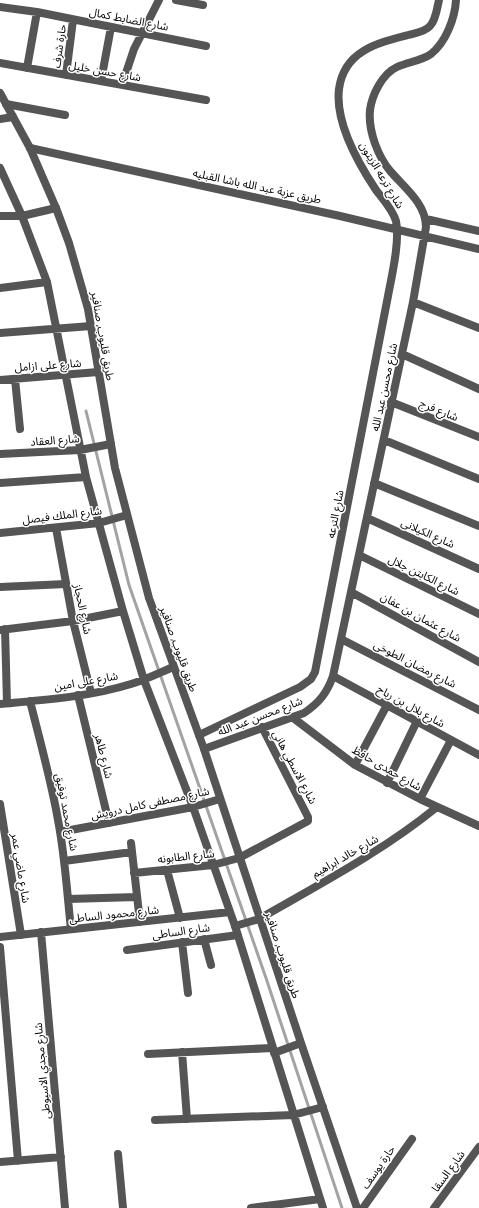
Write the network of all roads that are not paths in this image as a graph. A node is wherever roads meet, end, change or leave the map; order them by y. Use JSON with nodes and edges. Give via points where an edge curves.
{"nodes":[{"id":1,"x":159,"y":0,"type":"edge"},
{"id":2,"x":176,"y":0,"type":"edge"},
{"id":3,"x":438,"y":0,"type":"edge"},
{"id":4,"x":456,"y":0,"type":"edge"},
{"id":5,"x":202,"y":5,"type":"dead end"},
{"id":6,"x":0,"y":8,"type":"edge"},
{"id":7,"x":37,"y":12,"type":"junction"},
{"id":8,"x":73,"y":20,"type":"junction"},
{"id":9,"x":112,"y":27,"type":"junction"},
{"id":10,"x":141,"y":32,"type":"junction"},
{"id":11,"x":206,"y":46,"type":"dead end"},
{"id":12,"x":0,"y":63,"type":"edge"},
{"id":13,"x":27,"y":68,"type":"junction"},
{"id":14,"x":66,"y":75,"type":"junction"},
{"id":15,"x":101,"y":81,"type":"junction"},
{"id":16,"x":122,"y":85,"type":"junction"},
{"id":17,"x":0,"y":94,"type":"edge"},
{"id":18,"x":206,"y":100,"type":"dead end"},
{"id":19,"x":6,"y":104,"type":"junction"},
{"id":20,"x":65,"y":115,"type":"dead end"},
{"id":21,"x":13,"y":117,"type":"junction"},
{"id":22,"x":0,"y":119,"type":"edge"},
{"id":23,"x":30,"y":148,"type":"junction"},
{"id":24,"x":1,"y":171,"type":"edge"},
{"id":25,"x":56,"y":208,"type":"junction"},
{"id":26,"x":0,"y":216,"type":"edge"},
{"id":27,"x":22,"y":216,"type":"junction"},
{"id":28,"x":426,"y":219,"type":"junction"},
{"id":29,"x":396,"y":228,"type":"junction"},
{"id":30,"x":479,"y":231,"type":"edge"},
{"id":31,"x":426,"y":237,"type":"junction"},
{"id":32,"x":479,"y":249,"type":"edge"},
{"id":33,"x":47,"y":282,"type":"junction"},
{"id":34,"x":0,"y":288,"type":"edge"},
{"id":35,"x":413,"y":302,"type":"junction"},
{"id":36,"x":91,"y":326,"type":"junction"},
{"id":37,"x":479,"y":328,"type":"edge"},
{"id":38,"x":57,"y":329,"type":"junction"},
{"id":39,"x":0,"y":333,"type":"edge"},
{"id":40,"x":402,"y":354,"type":"junction"},
{"id":41,"x":98,"y":372,"type":"junction"},
{"id":42,"x":65,"y":375,"type":"junction"},
{"id":43,"x":15,"y":378,"type":"junction"},
{"id":44,"x":0,"y":380,"type":"edge"},
{"id":45,"x":479,"y":389,"type":"edge"},
{"id":46,"x":392,"y":402,"type":"junction"},
{"id":47,"x":20,"y":429,"type":"dead end"},
{"id":48,"x":479,"y":437,"type":"edge"},
{"id":49,"x":384,"y":440,"type":"junction"},
{"id":50,"x":110,"y":444,"type":"junction"},
{"id":51,"x":80,"y":450,"type":"junction"},
{"id":52,"x":0,"y":454,"type":"edge"},
{"id":53,"x":86,"y":477,"type":"junction"},
{"id":54,"x":479,"y":479,"type":"edge"},
{"id":55,"x":0,"y":483,"type":"edge"},
{"id":56,"x":374,"y":483,"type":"junction"},
{"id":57,"x":127,"y":515,"type":"junction"},
{"id":58,"x":367,"y":518,"type":"junction"},
{"id":59,"x":98,"y":523,"type":"junction"},
{"id":60,"x":479,"y":526,"type":"edge"},
{"id":61,"x":56,"y":528,"type":"junction"},
{"id":62,"x":0,"y":533,"type":"edge"},
{"id":63,"x":359,"y":555,"type":"junction"},
{"id":64,"x":479,"y":569,"type":"edge"},
{"id":65,"x":66,"y":584,"type":"junction"},
{"id":66,"x":0,"y":587,"type":"edge"},
{"id":67,"x":351,"y":592,"type":"junction"},
{"id":68,"x":123,"y":611,"type":"junction"},
{"id":69,"x":479,"y":614,"type":"edge"},
{"id":70,"x":74,"y":620,"type":"junction"},
{"id":71,"x":3,"y":630,"type":"edge"},
{"id":72,"x":341,"y":639,"type":"junction"},
{"id":73,"x":479,"y":662,"type":"edge"},
{"id":74,"x":173,"y":667,"type":"junction"},
{"id":75,"x":333,"y":676,"type":"junction"},
{"id":76,"x":144,"y":680,"type":"junction"},
{"id":77,"x":91,"y":693,"type":"junction"},
{"id":78,"x":78,"y":695,"type":"junction"},
{"id":79,"x":30,"y":701,"type":"junction"},
{"id":80,"x":3,"y":703,"type":"edge"},
{"id":81,"x":387,"y":705,"type":"junction"},
{"id":82,"x":479,"y":710,"type":"edge"},
{"id":83,"x":292,"y":717,"type":"junction"},
{"id":84,"x":417,"y":721,"type":"junction"},
{"id":85,"x":262,"y":727,"type":"junction"},
{"id":86,"x":199,"y":735,"type":"junction"},
{"id":87,"x":451,"y":740,"type":"junction"},
{"id":88,"x":204,"y":749,"type":"junction"},
{"id":89,"x":479,"y":755,"type":"edge"},
{"id":90,"x":355,"y":765,"type":"junction"},
{"id":91,"x":387,"y":783,"type":"junction"},
{"id":92,"x":220,"y":799,"type":"junction"},
{"id":93,"x":420,"y":799,"type":"junction"},
{"id":94,"x":0,"y":804,"type":"edge"},
{"id":95,"x":193,"y":807,"type":"junction"},
{"id":96,"x":437,"y":807,"type":"junction"},
{"id":97,"x":308,"y":817,"type":"joint"},
{"id":98,"x":110,"y":822,"type":"junction"},
{"id":99,"x":479,"y":826,"type":"edge"},
{"id":100,"x":60,"y":832,"type":"junction"},
{"id":101,"x":239,"y":858,"type":"junction"},
{"id":102,"x":64,"y":861,"type":"junction"},
{"id":103,"x":213,"y":865,"type":"junction"},
{"id":104,"x":166,"y":870,"type":"junction"},
{"id":105,"x":134,"y":872,"type":"junction"},
{"id":106,"x":137,"y":897,"type":"junction"},
{"id":107,"x":68,"y":899,"type":"junction"},
{"id":108,"x":230,"y":912,"type":"junction"},
{"id":109,"x":180,"y":918,"type":"junction"},
{"id":110,"x":260,"y":919,"type":"junction"},
{"id":111,"x":140,"y":922,"type":"junction"},
{"id":112,"x":235,"y":926,"type":"junction"},
{"id":113,"x":71,"y":929,"type":"junction"},
{"id":114,"x":41,"y":932,"type":"junction"},
{"id":115,"x":21,"y":935,"type":"junction"},
{"id":116,"x":238,"y":935,"type":"junction"},
{"id":117,"x":0,"y":937,"type":"edge"},
{"id":118,"x":204,"y":939,"type":"junction"},
{"id":119,"x":182,"y":942,"type":"junction"},
{"id":120,"x":0,"y":947,"type":"edge"},
{"id":121,"x":127,"y":950,"type":"dead end"},
{"id":122,"x":211,"y":965,"type":"dead end"},
{"id":123,"x":188,"y":993,"type":"dead end"},
{"id":124,"x":301,"y":1043,"type":"junction"},
{"id":125,"x":273,"y":1050,"type":"junction"},
{"id":126,"x":182,"y":1052,"type":"junction"},
{"id":127,"x":148,"y":1054,"type":"dead end"},
{"id":128,"x":323,"y":1107,"type":"junction"},
{"id":129,"x":293,"y":1115,"type":"junction"},
{"id":130,"x":187,"y":1119,"type":"junction"},
{"id":131,"x":155,"y":1120,"type":"dead end"},
{"id":132,"x":412,"y":1139,"type":"dead end"},
{"id":133,"x":479,"y":1147,"type":"edge"},
{"id":134,"x":118,"y":1154,"type":"dead end"},
{"id":135,"x":61,"y":1157,"type":"junction"},
{"id":136,"x":18,"y":1161,"type":"junction"},
{"id":137,"x":0,"y":1162,"type":"edge"},
{"id":138,"x":320,"y":1199,"type":"junction"},
{"id":139,"x":65,"y":1208,"type":"edge"},
{"id":140,"x":123,"y":1208,"type":"edge"},
{"id":141,"x":251,"y":1208,"type":"edge"},
{"id":142,"x":323,"y":1208,"type":"edge"},
{"id":143,"x":357,"y":1208,"type":"edge"},
{"id":144,"x":363,"y":1208,"type":"edge"},
{"id":145,"x":434,"y":1208,"type":"edge"}],
"edges":[{"from":1,"to":10,"type":"street"},
{"from":2,"to":5,"type":"street"},
{"from":3,"to":29,"type":"street","name":"شارع ترعه الزيتون","via":[[435,17],[430,26],[423,31],[363,50],[351,60],[339,88],[341,116],[356,158],[396,220]]},
{"from":4,"to":28,"type":"street","name":"شارع محسن عبد الله","via":[[452,23],[437,48],[421,59],[395,68],[383,80],[374,95],[370,110],[370,125],[379,154],[410,192]]},
{"from":6,"to":7,"type":"street","name":"شارع الضابط كمال"},
{"from":7,"to":8,"type":"street","name":"شارع الضابط كمال"},
{"from":7,"to":13,"type":"street"},
{"from":8,"to":9,"type":"street","name":"شارع الضابط كمال"},
{"from":8,"to":14,"type":"street","name":"حارة شرف"},
{"from":9,"to":10,"type":"street","name":"شارع الضابط كمال"},
{"from":9,"to":15,"type":"street"},
{"from":10,"to":11,"type":"street","name":"شارع الضابط كمال"},
{"from":10,"to":16,"type":"street"},
{"from":12,"to":13,"type":"street","name":"شارع حسن خليل"},
{"from":13,"to":14,"type":"street","name":"شارع حسن خليل"},
{"from":14,"to":15,"type":"street","name":"شارع حسن خليل"},
{"from":15,"to":16,"type":"street","name":"شارع حسن خليل"},
{"from":16,"to":18,"type":"street","name":"شارع حسن خليل"},
{"from":17,"to":19,"type":"street","name":"طريق قليوب, صنافير"},
{"from":19,"to":20,"type":"street"},
{"from":19,"to":21,"type":"street","name":"طريق قليوب, صنافير"},
{"from":21,"to":22,"type":"street"},
{"from":21,"to":23,"type":"street","name":"طريق قليوب, صنافير"},
{"from":23,"to":25,"type":"street","name":"طريق قليوب, صنافير"},
{"from":23,"to":29,"type":"street","name":"طريق عزبة عبد الله باشا القبليه"},
{"from":24,"to":27,"type":"street"},
{"from":25,"to":27,"type":"street"},
{"from":25,"to":36,"type":"street","name":"طريق قليوب, صنافير","via":[[80,277]]},
{"from":26,"to":27,"type":"street"},
{"from":27,"to":33,"type":"street"},
{"from":28,"to":30,"type":"street"},
{"from":28,"to":31,"type":"street","name":"شارع محسن عبد الله"},
{"from":29,"to":31,"type":"street","name":"طريق عزبة عبد الله باشا القبليه"},
{"from":29,"to":86,"type":"street","name":"شارع الترعه","via":[[394,268],[315,672],[311,679],[300,687]]},
{"from":31,"to":32,"type":"street","name":"طريق عزبة عبد الله باشا القبليه"},
{"from":31,"to":35,"type":"street","name":"شارع محسن عبد الله"},
{"from":33,"to":34,"type":"street"},
{"from":33,"to":38,"type":"street"},
{"from":35,"to":37,"type":"street"},
{"from":35,"to":40,"type":"street","name":"شارع محسن عبد الله"},
{"from":36,"to":38,"type":"street"},
{"from":36,"to":41,"type":"street","name":"طريق قليوب, صنافير"},
{"from":38,"to":39,"type":"street"},
{"from":38,"to":42,"type":"street"},
{"from":40,"to":45,"type":"street"},
{"from":40,"to":46,"type":"street","name":"شارع محسن عبد الله"},
{"from":41,"to":42,"type":"street","name":"شارع على ازامل"},
{"from":41,"to":50,"type":"street","name":"طريق قليوب, صنافير"},
{"from":42,"to":43,"type":"street","name":"شارع على ازامل"},
{"from":42,"to":51,"type":"street"},
{"from":43,"to":44,"type":"street","name":"شارع على ازامل"},
{"from":43,"to":47,"type":"street"},
{"from":46,"to":48,"type":"street","name":"شارع فرج"},
{"from":46,"to":49,"type":"street","name":"شارع محسن عبد الله"},
{"from":49,"to":54,"type":"street"},
{"from":49,"to":56,"type":"street","name":"شارع محسن عبد الله"},
{"from":50,"to":51,"type":"street","name":"شارع العقاد"},
{"from":50,"to":57,"type":"street","name":"طريق قليوب, صنافير"},
{"from":51,"to":52,"type":"street","name":"شارع العقاد"},
{"from":51,"to":53,"type":"street"},
{"from":53,"to":55,"type":"street"},
{"from":53,"to":59,"type":"street"},
{"from":56,"to":58,"type":"street","name":"شارع محسن عبد الله"},
{"from":56,"to":60,"type":"street"},
{"from":57,"to":59,"type":"street","name":"شارع الملك فيصل"},
{"from":57,"to":74,"type":"street","name":"طريق قليوب, صنافير","via":[[148,598]]},
{"from":58,"to":63,"type":"street","name":"شارع محسن عبد الله"},
{"from":58,"to":64,"type":"street","name":"شارع الكيلانى"},
{"from":59,"to":61,"type":"street","name":"شارع الملك فيصل"},
{"from":59,"to":68,"type":"street"},
{"from":61,"to":62,"type":"street","name":"شارع الملك فيصل"},
{"from":61,"to":65,"type":"street","name":"شارع الحجاز"},
{"from":63,"to":67,"type":"street","name":"شارع محسن عبد الله"},
{"from":63,"to":69,"type":"street","name":"شارع الكابتن جلال"},
{"from":65,"to":66,"type":"street"},
{"from":65,"to":70,"type":"street","name":"شارع الحجاز"},
{"from":67,"to":72,"type":"street","name":"شارع محسن عبد الله"},
{"from":67,"to":73,"type":"street","name":"شارع عثمان بن عفان"},
{"from":68,"to":70,"type":"street"},
{"from":68,"to":76,"type":"street"},
{"from":70,"to":71,"type":"street"},
{"from":70,"to":77,"type":"street","name":"شارع الحجاز"},
{"from":71,"to":80,"type":"street"},
{"from":72,"to":75,"type":"street","name":"شارع محسن عبد الله"},
{"from":72,"to":82,"type":"street","name":"شارع رمضان الطوخى"},
{"from":74,"to":76,"type":"street","name":"شارع على امين"},
{"from":74,"to":86,"type":"street","name":"طريق قليوب, صنافير"},
{"from":75,"to":81,"type":"street","name":"شارع بلال بن رباح"},
{"from":75,"to":83,"type":"street","name":"شارع محسن عبد الله","via":[[323,698],[314,706]]},
{"from":76,"to":77,"type":"street","name":"شارع على امين"},
{"from":76,"to":95,"type":"street"},
{"from":77,"to":78,"type":"street","name":"شارع على امين"},
{"from":78,"to":79,"type":"street","name":"شارع على امين"},
{"from":78,"to":98,"type":"street","name":"شارع طاهر"},
{"from":79,"to":80,"type":"street","name":"شارع على امين"},
{"from":79,"to":100,"type":"street","name":"شارع محمد توفيق","via":[[49,775]]},
{"from":81,"to":84,"type":"street","name":"شارع بلال بن رباح"},
{"from":81,"to":90,"type":"street"},
{"from":83,"to":85,"type":"street","name":"شارع محسن عبد الله"},
{"from":83,"to":90,"type":"street","name":"شارع حمدى حافظ"},
{"from":84,"to":87,"type":"street","name":"شارع بلال بن رباح"},
{"from":84,"to":91,"type":"street"},
{"from":85,"to":88,"type":"street","name":"شارع محسن عبد الله"},
{"from":85,"to":97,"type":"street","name":"شارع الاسطي هاني"},
{"from":86,"to":88,"type":"street","name":"طريق قليوب, صنافير"},
{"from":87,"to":89,"type":"street","name":"شارع بلال بن رباح"},
{"from":87,"to":93,"type":"street"},
{"from":88,"to":92,"type":"street","name":"طريق قليوب, صنافير"},
{"from":90,"to":91,"type":"street","name":"شارع حمدى حافظ"},
{"from":91,"to":93,"type":"street","name":"شارع حمدى حافظ"},
{"from":92,"to":95,"type":"street","name":"شارع مصطفى كامل درويش"},
{"from":92,"to":101,"type":"street","name":"طريق قليوب, صنافير"},
{"from":93,"to":96,"type":"street","name":"شارع حمدى حافظ"},
{"from":94,"to":115,"type":"street","name":"شارع ماضي عمر"},
{"from":95,"to":98,"type":"street","name":"شارع مصطفى كامل درويش"},
{"from":95,"to":103,"type":"street"},
{"from":96,"to":99,"type":"street","name":"شارع حمدى حافظ"},
{"from":96,"to":110,"type":"street","name":"شارع خالد ابراهيم","via":[[415,826],[390,842]]},
{"from":97,"to":101,"type":"street","name":"شارع الطابونه","via":[[307,822]]},
{"from":98,"to":100,"type":"street","name":"شارع مصطفى كامل درويش"},
{"from":100,"to":102,"type":"street","name":"شارع محمد توفيق"},
{"from":101,"to":103,"type":"street","name":"شارع الطابونه"},
{"from":101,"to":110,"type":"street","name":"طريق قليوب, صنافير"},
{"from":102,"to":105,"type":"street","via":[[131,847]]},
{"from":102,"to":107,"type":"street","name":"شارع محمد توفيق"},
{"from":103,"to":104,"type":"street","name":"شارع الطابونه"},
{"from":103,"to":108,"type":"street"},
{"from":104,"to":105,"type":"street","name":"شارع الطابونه"},
{"from":104,"to":109,"type":"street"},
{"from":105,"to":106,"type":"street"},
{"from":106,"to":107,"type":"street"},
{"from":106,"to":111,"type":"street"},
{"from":107,"to":113,"type":"street","name":"شارع محمد توفيق"},
{"from":108,"to":109,"type":"street","name":"شارع محمود الساطى"},
{"from":108,"to":112,"type":"street"},
{"from":109,"to":111,"type":"street","name":"شارع محمود الساطى"},
{"from":110,"to":112,"type":"street","name":"شارع خالد ابراهيم"},
{"from":110,"to":124,"type":"street","name":"طريق قليوب, صنافير"},
{"from":111,"to":113,"type":"street","name":"شارع محمود الساطى"},
{"from":112,"to":116,"type":"street"},
{"from":113,"to":114,"type":"street","name":"شارع محمود الساطى"},
{"from":114,"to":115,"type":"street","name":"شارع محمود الساطى"},
{"from":114,"to":135,"type":"street","name":"شارع مجدي الاسيوطى"},
{"from":115,"to":117,"type":"street","name":"شارع محمود الساطى"},
{"from":116,"to":118,"type":"street","name":"شارع الساطى"},
{"from":116,"to":125,"type":"street"},
{"from":118,"to":119,"type":"street","name":"شارع الساطى"},
{"from":118,"to":122,"type":"street"},
{"from":119,"to":121,"type":"street","name":"شارع الساطى"},
{"from":119,"to":123,"type":"street"},
{"from":120,"to":136,"type":"street"},
{"from":124,"to":125,"type":"street"},
{"from":124,"to":128,"type":"street","name":"طريق قليوب, صنافير"},
{"from":125,"to":126,"type":"street"},
{"from":125,"to":129,"type":"street"},
{"from":126,"to":127,"type":"street"},
{"from":126,"to":130,"type":"street"},
{"from":128,"to":129,"type":"street"},
{"from":128,"to":143,"type":"street","name":"طريق قليوب, صنافير"},
{"from":129,"to":130,"type":"street"},
{"from":129,"to":138,"type":"street"},
{"from":130,"to":131,"type":"street"},
{"from":132,"to":144,"type":"street","name":"حارة يوسف"},
{"from":133,"to":145,"type":"street","name":"شارع السقا"},
{"from":134,"to":140,"type":"street"},
{"from":135,"to":136,"type":"street"},
{"from":135,"to":139,"type":"street","name":"شارع مجدي الاسيوطى"},
{"from":136,"to":137,"type":"street"},
{"from":138,"to":141,"type":"street"},
{"from":138,"to":142,"type":"street"}]}
